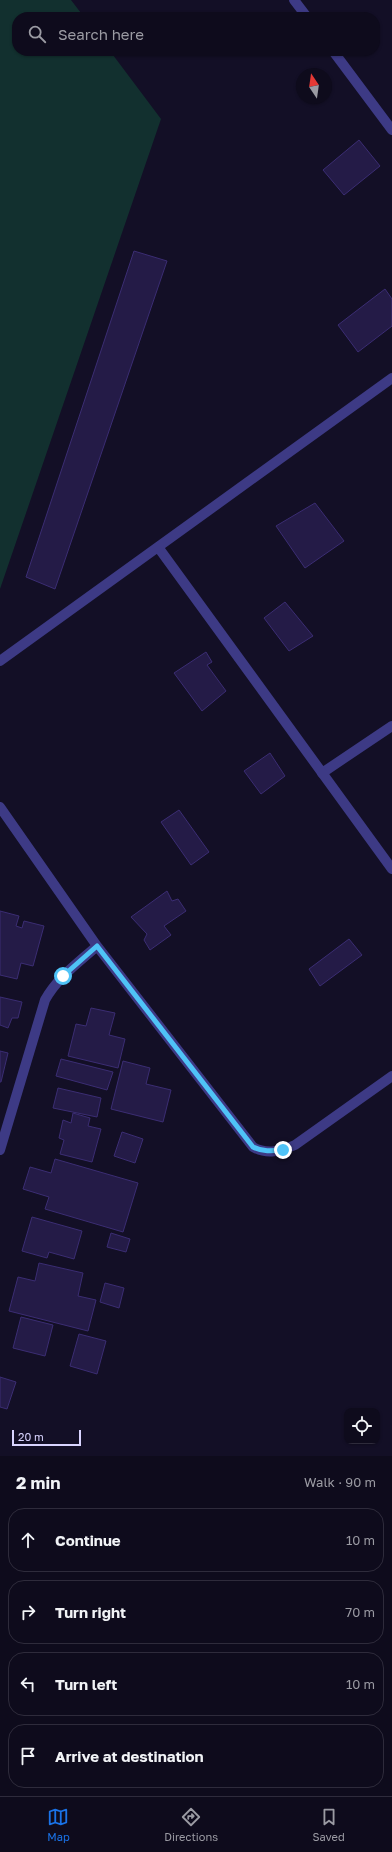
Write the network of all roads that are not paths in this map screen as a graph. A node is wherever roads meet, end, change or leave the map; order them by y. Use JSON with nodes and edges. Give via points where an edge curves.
{"nodes":[{"id":1,"x":294,"y":0,"type":"edge"},
{"id":2,"x":303,"y":12,"type":"edge"},
{"id":3,"x":337,"y":56,"type":"edge"},
{"id":4,"x":392,"y":130,"type":"edge"},
{"id":5,"x":392,"y":378,"type":"edge"},
{"id":6,"x":158,"y":546,"type":"junction"},
{"id":7,"x":0,"y":661,"type":"edge"},
{"id":8,"x":392,"y":726,"type":"edge"},
{"id":9,"x":322,"y":773,"type":"junction"},
{"id":10,"x":0,"y":807,"type":"edge"},
{"id":11,"x":392,"y":869,"type":"edge"},
{"id":12,"x":97,"y":946,"type":"junction"},
{"id":13,"x":392,"y":1076,"type":"edge"},
{"id":14,"x":0,"y":1150,"type":"edge"}],
"edges":[{"from":1,"to":2,"type":"street"},
{"from":3,"to":4,"type":"street"},
{"from":5,"to":6,"type":"street"},
{"from":6,"to":7,"type":"street"},
{"from":6,"to":9,"type":"street"},
{"from":8,"to":9,"type":"street"},
{"from":9,"to":11,"type":"street"},
{"from":10,"to":12,"type":"street"},
{"from":12,"to":13,"type":"street","via":[[253,1147],[270,1152],[295,1145]]},
{"from":12,"to":14,"type":"street","via":[[63,976],[45,1000]]}]}
